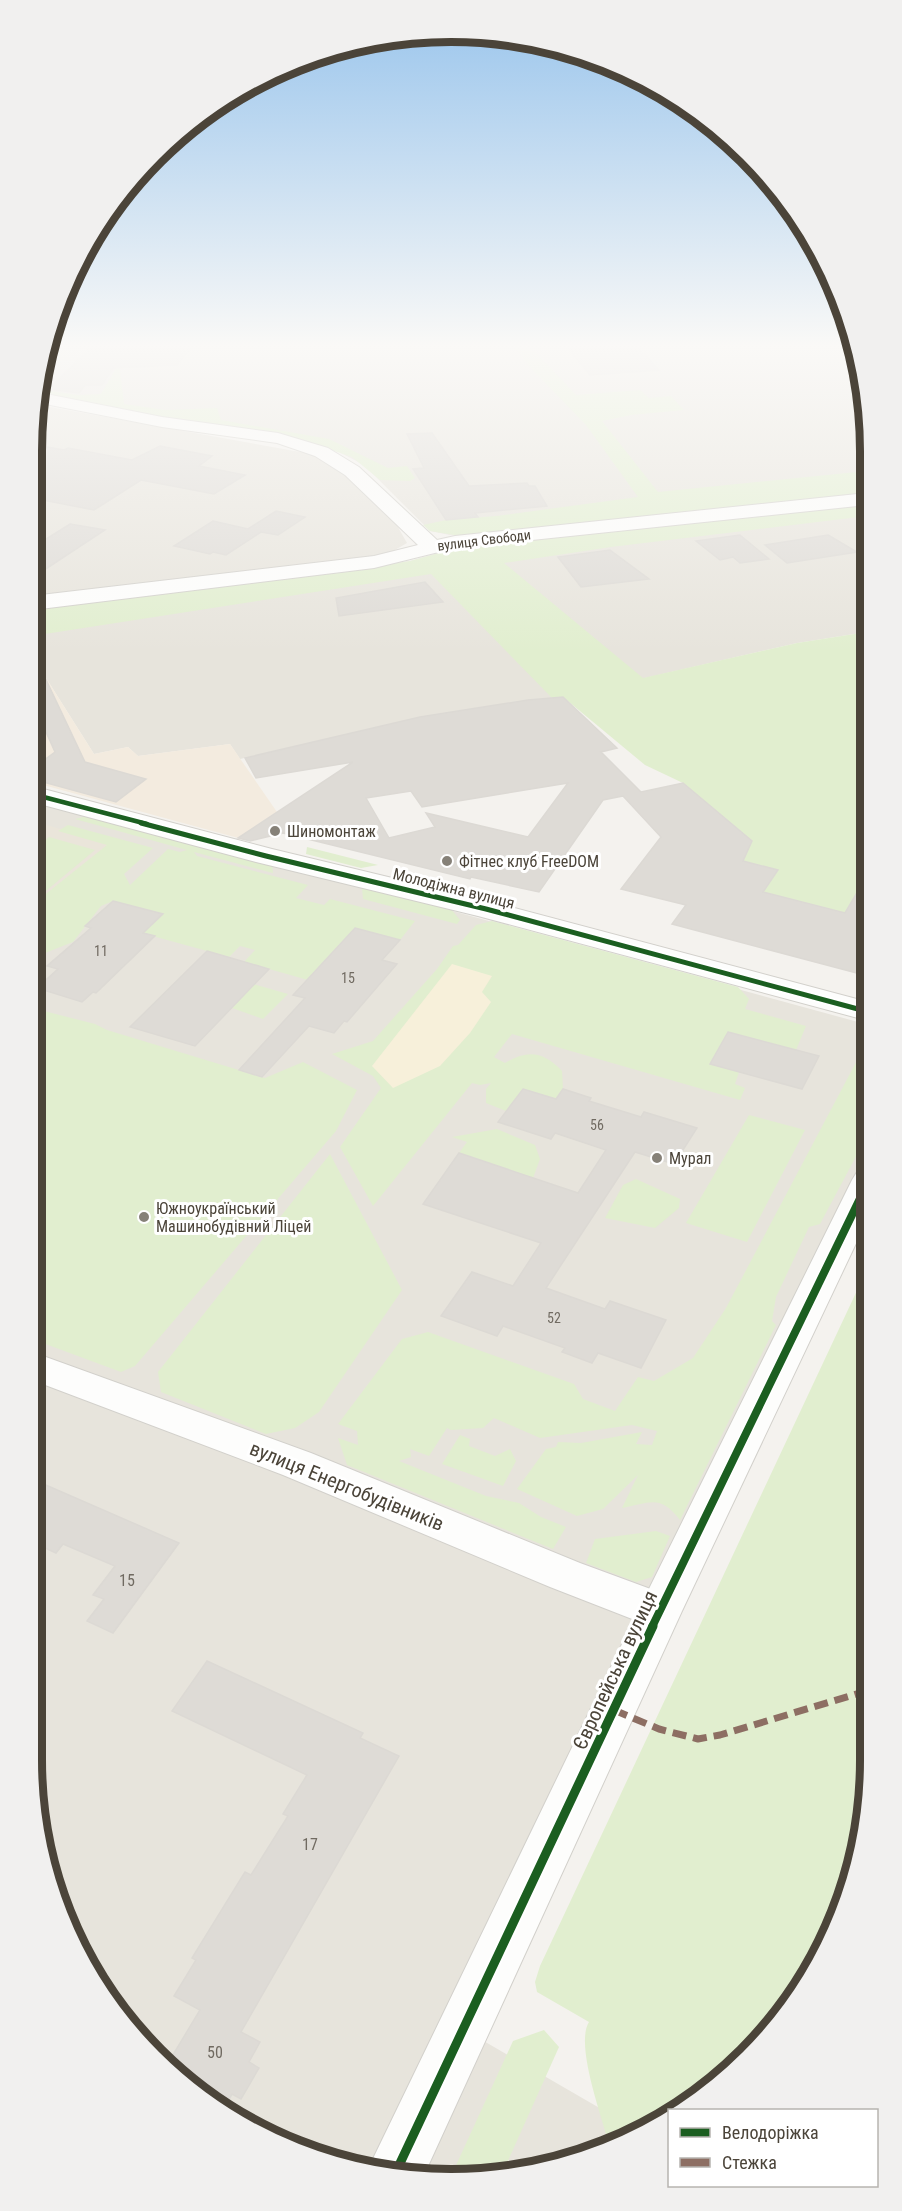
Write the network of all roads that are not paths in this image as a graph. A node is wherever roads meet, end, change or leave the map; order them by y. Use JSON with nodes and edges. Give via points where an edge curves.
{"nodes":[{"id":1,"x":304,"y":446,"type":"edge"},
{"id":2,"x":860,"y":500,"type":"edge"},
{"id":3,"x":431,"y":546,"type":"junction"},
{"id":4,"x":42,"y":602,"type":"edge"},
{"id":5,"x":42,"y":797,"type":"edge"},
{"id":6,"x":860,"y":1010,"type":"edge"},
{"id":7,"x":860,"y":1199,"type":"edge"},
{"id":8,"x":42,"y":1370,"type":"edge"},
{"id":9,"x":660,"y":1611,"type":"junction"},
{"id":10,"x":398,"y":2166,"type":"edge"}],
"edges":[{"from":1,"to":3,"type":"street","via":[[340,462]]},
{"from":2,"to":3,"type":"street","name":"вулиця Свободи"},
{"from":3,"to":4,"type":"street","name":"вулиця Свободи","via":[[374,562]]},
{"from":5,"to":6,"type":"street","name":"Молодіжна вулиця","via":[[486,909]]},
{"from":7,"to":9,"type":"street","name":"Європейська вулиця"},
{"from":8,"to":9,"type":"street","name":"вулиця Енергобудівників","via":[[297,1464]]},
{"from":9,"to":10,"type":"street","name":"Європейська вулиця"}]}
